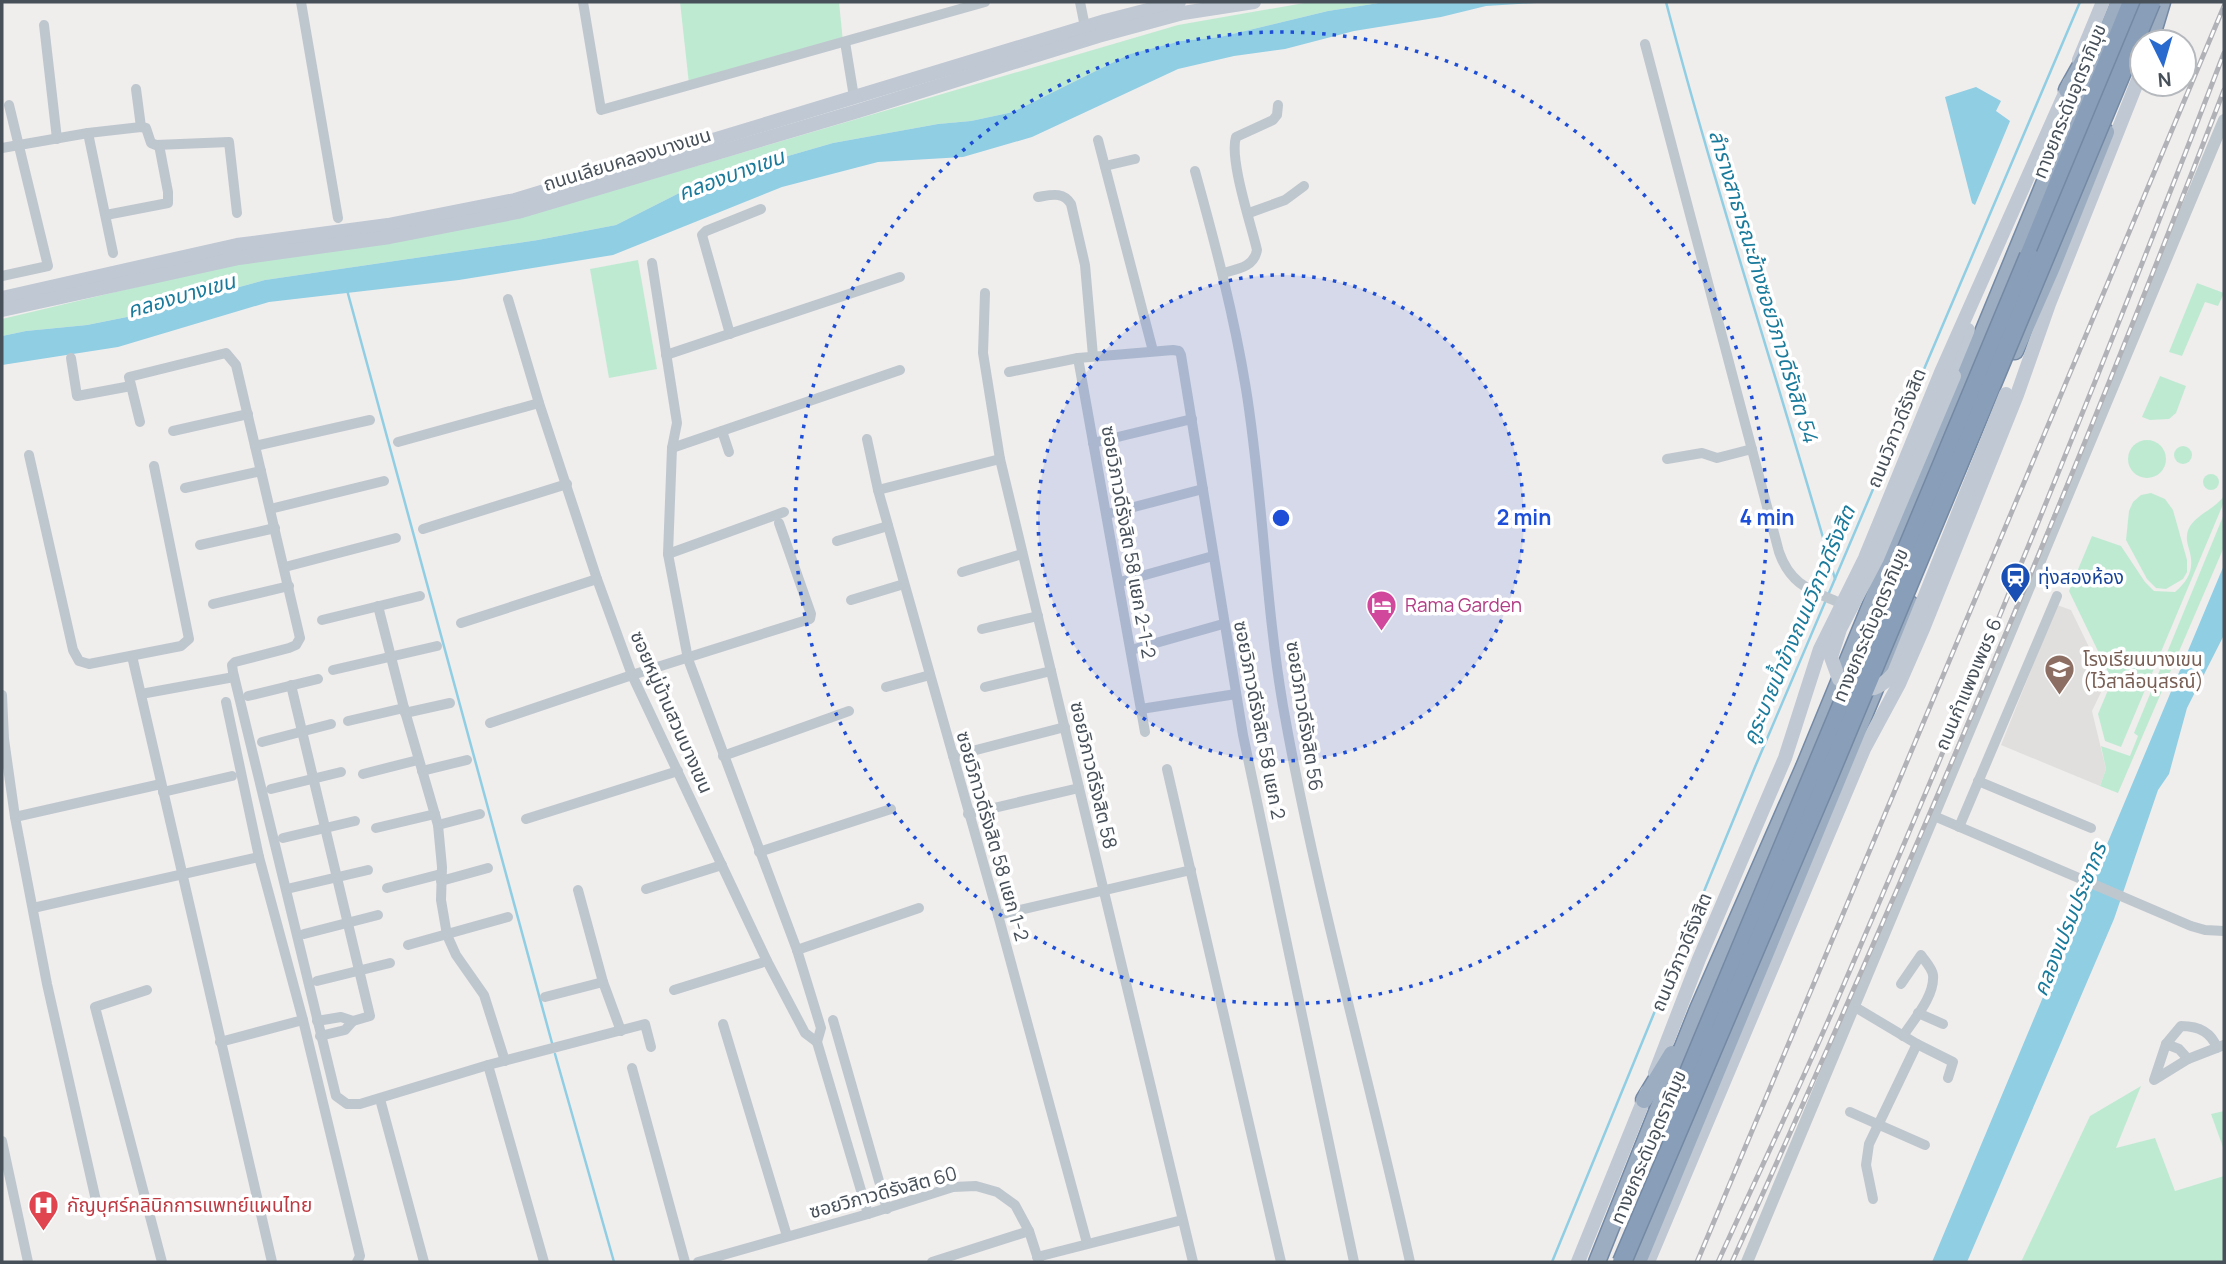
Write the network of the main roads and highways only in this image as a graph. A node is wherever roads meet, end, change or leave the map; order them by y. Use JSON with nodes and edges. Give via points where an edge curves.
{"nodes":[{"id":1,"x":1179,"y":2,"type":"edge"},
{"id":2,"x":1254,"y":2,"type":"edge"},
{"id":3,"x":2096,"y":2,"type":"edge"},
{"id":4,"x":2103,"y":2,"type":"edge"},
{"id":5,"x":2118,"y":2,"type":"edge"},
{"id":6,"x":2132,"y":2,"type":"edge"},
{"id":7,"x":2151,"y":2,"type":"edge"},
{"id":8,"x":2160,"y":2,"type":"edge"},
{"id":9,"x":2168,"y":2,"type":"edge"},
{"id":10,"x":2148,"y":28,"type":"edge"},
{"id":11,"x":2155,"y":28,"type":"edge"},
{"id":12,"x":2158,"y":28,"type":"edge"},
{"id":13,"x":2091,"y":29,"type":"junction"},
{"id":14,"x":2128,"y":77,"type":"edge"},
{"id":15,"x":2067,"y":90,"type":"junction"},
{"id":16,"x":2131,"y":98,"type":"edge"},
{"id":17,"x":856,"y":104,"type":"junction"},
{"id":18,"x":457,"y":218,"type":"junction"},
{"id":19,"x":1986,"y":275,"type":"junction"},
{"id":20,"x":2,"y":298,"type":"edge"},
{"id":21,"x":2049,"y":304,"type":"junction"},
{"id":22,"x":2,"y":310,"type":"edge"},
{"id":23,"x":1699,"y":1009,"type":"junction"},
{"id":24,"x":1737,"y":1026,"type":"junction"},
{"id":25,"x":1644,"y":1100,"type":"junction"},
{"id":26,"x":1709,"y":1115,"type":"junction"},
{"id":27,"x":1578,"y":1262,"type":"edge"},
{"id":28,"x":1597,"y":1262,"type":"edge"},
{"id":29,"x":1609,"y":1262,"type":"edge"},
{"id":30,"x":1622,"y":1262,"type":"edge"},
{"id":31,"x":1638,"y":1262,"type":"edge"},
{"id":32,"x":1648,"y":1262,"type":"edge"}],
"edges":[{"from":1,"to":17,"type":"main road","name":"ถนนเลียบคลองบางเขน","via":[[1085,27]]},
{"from":2,"to":17,"type":"main road","name":"ถนนเลียบคลองบางเขน","via":[[1183,13]]},
{"from":3,"to":13,"type":"main road"},
{"from":4,"to":13,"type":"main road","name":"ถนนวิภาวดีรังสิต"},
{"from":5,"to":15,"type":"highway"},
{"from":5,"to":23,"type":"highway","name":"ถนนวิภาวดีรังสิต","via":[[1804,767]]},
{"from":6,"to":29,"type":"highway","name":"ทางยกระดับอุตราภิมุข","bridge":true},
{"from":7,"to":30,"type":"highway","name":"ทางยกระดับอุตราภิมุข","bridge":true},
{"from":8,"to":10,"type":"highway"},
{"from":8,"to":11,"type":"highway"},
{"from":9,"to":12,"type":"main road"},
{"from":13,"to":15,"type":"main road","name":"ถนนวิภาวดีรังสิต"},
{"from":14,"to":24,"type":"highway"},
{"from":15,"to":19,"type":"main road","name":"ถนนวิภาวดีรังสิต"},
{"from":16,"to":21,"type":"main road"},
{"from":17,"to":18,"type":"main road","name":"ถนนเลียบคลองบางเขน"},
{"from":18,"to":20,"type":"main road","name":"ถนนเลียบคลองบางเขน","via":[[237,245]]},
{"from":18,"to":22,"type":"main road","name":"ถนนเลียบคลองบางเขน","via":[[390,237],[239,258]]},
{"from":19,"to":21,"type":"main road","bridge":true,"via":[[1954,376],[1877,558],[1837,638],[1831,657],[1839,679],[1855,688],[1872,690],[1895,673],[2006,394]]},
{"from":19,"to":25,"type":"main road","name":"ถนนวิภาวดีรังสิต","via":[[1865,558],[1832,600],[1785,758]]},
{"from":21,"to":26,"type":"main road","via":[[1912,654],[1864,748]]},
{"from":23,"to":25,"type":"highway"},
{"from":23,"to":28,"type":"highway","name":"ถนนวิภาวดีรังสิต"},
{"from":24,"to":26,"type":"highway"},
{"from":24,"to":31,"type":"highway"},
{"from":25,"to":27,"type":"main road","name":"ถนนวิภาวดีรังสิต"},
{"from":26,"to":32,"type":"main road"}]}
